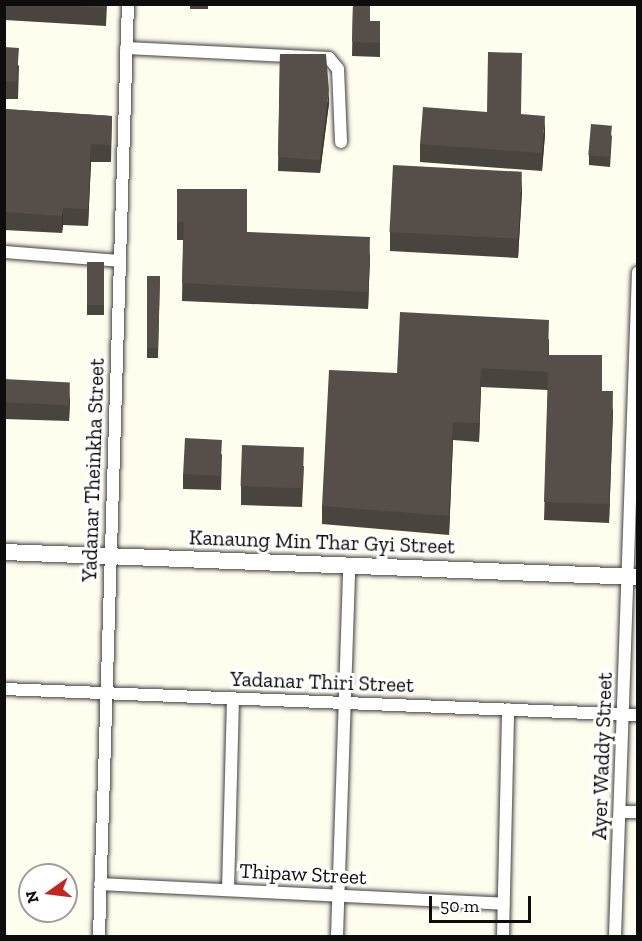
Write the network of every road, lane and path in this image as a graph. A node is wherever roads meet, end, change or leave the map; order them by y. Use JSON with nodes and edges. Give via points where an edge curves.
{"nodes":[{"id":1,"x":128,"y":4,"type":"edge"},
{"id":2,"x":126,"y":48,"type":"junction"},
{"id":3,"x":341,"y":142,"type":"dead end"},
{"id":4,"x":4,"y":252,"type":"edge"},
{"id":5,"x":120,"y":261,"type":"junction"},
{"id":6,"x":638,"y":272,"type":"edge"},
{"id":7,"x":4,"y":552,"type":"edge"},
{"id":8,"x":110,"y":557,"type":"junction"},
{"id":9,"x":349,"y":566,"type":"junction"},
{"id":10,"x":633,"y":577,"type":"edge"},
{"id":11,"x":4,"y":688,"type":"edge"},
{"id":12,"x":106,"y":693,"type":"junction"},
{"id":13,"x":233,"y":698,"type":"junction"},
{"id":14,"x":344,"y":703,"type":"junction"},
{"id":15,"x":508,"y":709,"type":"junction"},
{"id":16,"x":623,"y":714,"type":"junction"},
{"id":17,"x":638,"y":715,"type":"edge"},
{"id":18,"x":620,"y":812,"type":"junction"},
{"id":19,"x":638,"y":813,"type":"edge"},
{"id":20,"x":100,"y":884,"type":"junction"},
{"id":21,"x":228,"y":890,"type":"junction"},
{"id":22,"x":338,"y":896,"type":"junction"},
{"id":23,"x":504,"y":904,"type":"junction"},
{"id":24,"x":99,"y":936,"type":"edge"},
{"id":25,"x":336,"y":936,"type":"edge"},
{"id":26,"x":503,"y":936,"type":"edge"},
{"id":27,"x":615,"y":936,"type":"edge"}],
"edges":[{"from":1,"to":2,"type":"street","name":"Yadanar Theinkha Street"},
{"from":2,"to":3,"type":"street","via":[[329,58],[338,69]]},
{"from":2,"to":5,"type":"street","name":"Yadanar Theinkha Street"},
{"from":4,"to":5,"type":"street"},
{"from":5,"to":8,"type":"street","name":"Yadanar Theinkha Street"},
{"from":6,"to":10,"type":"street","name":"Ayer Waddy Street"},
{"from":7,"to":8,"type":"street","name":"Kanaung Min Thar Gyi Street"},
{"from":8,"to":9,"type":"street","name":"Kanaung Min Thar Gyi Street"},
{"from":8,"to":12,"type":"street","name":"Yadanar Theinkha Street"},
{"from":9,"to":10,"type":"street","name":"Kanaung Min Thar Gyi Street"},
{"from":9,"to":14,"type":"street"},
{"from":10,"to":16,"type":"street","name":"Ayer Waddy Street"},
{"from":11,"to":12,"type":"street","name":"Yadanar Thiri Street"},
{"from":12,"to":13,"type":"street","name":"Yadanar Thiri Street"},
{"from":12,"to":20,"type":"street","name":"Yadanar Theinkha Street"},
{"from":13,"to":14,"type":"street","name":"Yadanar Thiri Street"},
{"from":13,"to":21,"type":"street"},
{"from":14,"to":15,"type":"street","name":"Yadanar Thiri Street"},
{"from":14,"to":22,"type":"street"},
{"from":15,"to":16,"type":"street","name":"Yadanar Thiri Street"},
{"from":15,"to":23,"type":"street"},
{"from":16,"to":17,"type":"street","name":"Yadanar Thiri Street"},
{"from":16,"to":18,"type":"street","name":"Ayer Waddy Street"},
{"from":18,"to":19,"type":"street"},
{"from":18,"to":27,"type":"street","name":"Ayer Waddy Street"},
{"from":20,"to":21,"type":"street","name":"Thipaw Street"},
{"from":20,"to":24,"type":"street","name":"Yadanar Theinkha Street"},
{"from":21,"to":22,"type":"street","name":"Thipaw Street"},
{"from":22,"to":23,"type":"street","name":"Thipaw Street"},
{"from":22,"to":25,"type":"street"},
{"from":23,"to":26,"type":"street"}]}
